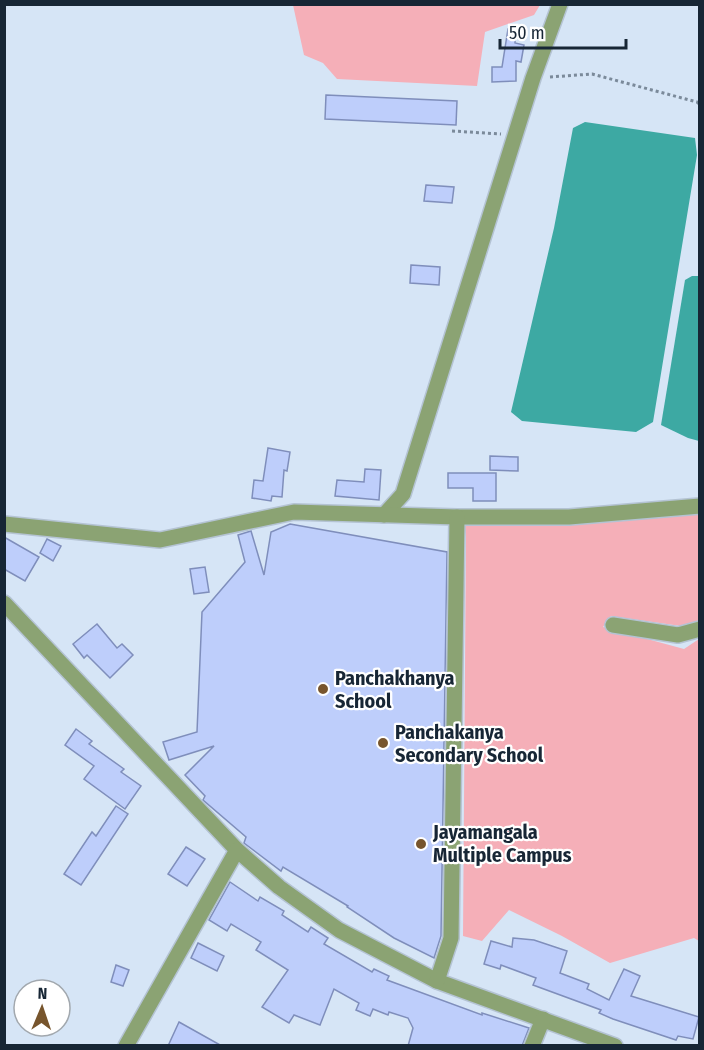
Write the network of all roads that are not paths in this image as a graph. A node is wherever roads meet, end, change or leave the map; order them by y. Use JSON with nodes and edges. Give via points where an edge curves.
{"nodes":[{"id":1,"x":560,"y":4,"type":"edge"},
{"id":2,"x":699,"y":506,"type":"edge"},
{"id":3,"x":384,"y":515,"type":"junction"},
{"id":4,"x":457,"y":517,"type":"junction"},
{"id":5,"x":4,"y":524,"type":"edge"},
{"id":6,"x":4,"y":603,"type":"edge"},
{"id":7,"x":613,"y":625,"type":"dead end"},
{"id":8,"x":699,"y":629,"type":"edge"},
{"id":9,"x":237,"y":850,"type":"junction"},
{"id":10,"x":437,"y":981,"type":"junction"},
{"id":11,"x":543,"y":1018,"type":"junction"},
{"id":12,"x":126,"y":1046,"type":"edge"},
{"id":13,"x":532,"y":1046,"type":"edge"},
{"id":14,"x":615,"y":1046,"type":"edge"}],
"edges":[{"from":1,"to":3,"type":"street","via":[[402,494]]},
{"from":2,"to":4,"type":"street","via":[[569,517]]},
{"from":3,"to":4,"type":"street"},
{"from":3,"to":5,"type":"street","via":[[294,513],[160,540]]},
{"from":4,"to":10,"type":"street","via":[[451,938]]},
{"from":6,"to":9,"type":"street"},
{"from":7,"to":8,"type":"street","via":[[678,635]]},
{"from":9,"to":10,"type":"street","via":[[279,887],[339,930]]},
{"from":9,"to":12,"type":"street"},
{"from":10,"to":11,"type":"street"},
{"from":11,"to":13,"type":"street"},
{"from":11,"to":14,"type":"street"}]}
